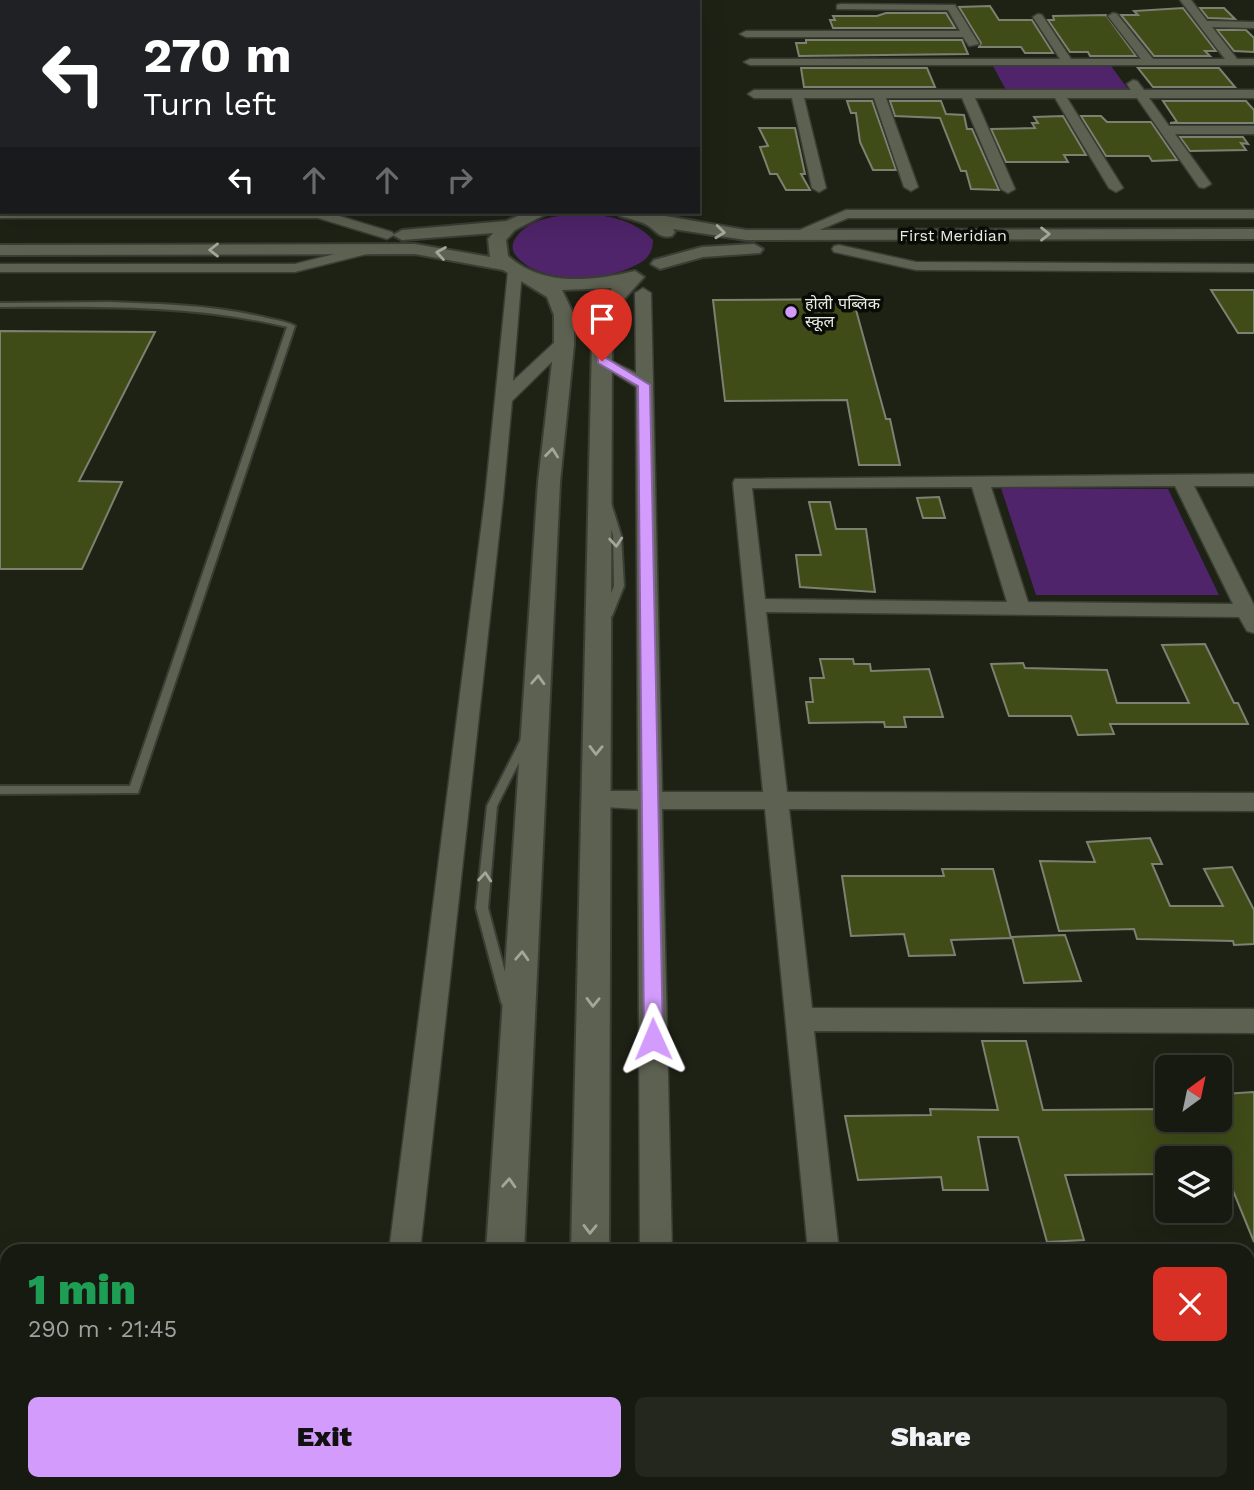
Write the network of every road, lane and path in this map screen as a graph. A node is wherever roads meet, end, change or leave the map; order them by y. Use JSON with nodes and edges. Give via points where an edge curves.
{"nodes":[{"id":1,"x":1185,"y":0,"type":"edge"},
{"id":2,"x":950,"y":3,"type":"edge"},
{"id":3,"x":841,"y":7,"type":"dead end"},
{"id":4,"x":1114,"y":16,"type":"dead end"},
{"id":5,"x":1038,"y":17,"type":"dead end"},
{"id":6,"x":1204,"y":24,"type":"junction"},
{"id":7,"x":1254,"y":24,"type":"edge"},
{"id":8,"x":746,"y":34,"type":"dead end"},
{"id":9,"x":967,"y":34,"type":"junction"},
{"id":10,"x":750,"y":62,"type":"dead end"},
{"id":11,"x":1068,"y":62,"type":"junction"},
{"id":12,"x":1118,"y":62,"type":"junction"},
{"id":13,"x":1150,"y":62,"type":"junction"},
{"id":14,"x":1234,"y":62,"type":"junction"},
{"id":15,"x":1254,"y":62,"type":"edge"},
{"id":16,"x":990,"y":78,"type":"junction"},
{"id":17,"x":967,"y":93,"type":"junction"},
{"id":18,"x":1058,"y":93,"type":"junction"},
{"id":19,"x":1140,"y":93,"type":"junction"},
{"id":20,"x":754,"y":94,"type":"dead end"},
{"id":21,"x":797,"y":94,"type":"junction"},
{"id":22,"x":879,"y":94,"type":"junction"},
{"id":23,"x":1254,"y":94,"type":"edge"},
{"id":24,"x":1166,"y":130,"type":"junction"},
{"id":25,"x":1254,"y":130,"type":"edge"},
{"id":26,"x":1204,"y":184,"type":"dead end"},
{"id":27,"x":911,"y":187,"type":"dead end"},
{"id":28,"x":819,"y":188,"type":"dead end"},
{"id":29,"x":1116,"y":188,"type":"dead end"},
{"id":30,"x":1008,"y":189,"type":"dead end"},
{"id":31,"x":0,"y":214,"type":"edge"},
{"id":32,"x":534,"y":214,"type":"edge"},
{"id":33,"x":635,"y":214,"type":"edge"},
{"id":34,"x":1254,"y":214,"type":"edge"},
{"id":35,"x":653,"y":221,"type":"junction"},
{"id":36,"x":509,"y":226,"type":"junction"},
{"id":37,"x":0,"y":234,"type":"edge"},
{"id":38,"x":795,"y":234,"type":"junction"},
{"id":39,"x":1254,"y":234,"type":"edge"},
{"id":40,"x":387,"y":235,"type":"junction"},
{"id":41,"x":370,"y":249,"type":"junction"},
{"id":42,"x":839,"y":249,"type":"junction"},
{"id":43,"x":0,"y":250,"type":"edge"},
{"id":44,"x":1254,"y":250,"type":"edge"},
{"id":45,"x":660,"y":264,"type":"junction"},
{"id":46,"x":0,"y":268,"type":"edge"},
{"id":47,"x":1254,"y":268,"type":"edge"},
{"id":48,"x":514,"y":271,"type":"junction"},
{"id":49,"x":638,"y":286,"type":"junction"},
{"id":50,"x":0,"y":305,"type":"edge"},
{"id":51,"x":564,"y":342,"type":"junction"},
{"id":52,"x":602,"y":361,"type":"junction"},
{"id":53,"x":644,"y":385,"type":"junction"},
{"id":54,"x":503,"y":400,"type":"junction"},
{"id":55,"x":1254,"y":480,"type":"edge"},
{"id":56,"x":1182,"y":481,"type":"junction"},
{"id":57,"x":980,"y":482,"type":"junction"},
{"id":58,"x":755,"y":606,"type":"junction"},
{"id":59,"x":1020,"y":609,"type":"junction"},
{"id":60,"x":1250,"y":619,"type":"edge"},
{"id":61,"x":535,"y":721,"type":"junction"},
{"id":62,"x":0,"y":790,"type":"edge"},
{"id":63,"x":596,"y":800,"type":"junction"},
{"id":64,"x":650,"y":800,"type":"junction"},
{"id":65,"x":776,"y":800,"type":"junction"},
{"id":66,"x":1254,"y":802,"type":"edge"},
{"id":67,"x":799,"y":1019,"type":"junction"},
{"id":68,"x":1254,"y":1021,"type":"edge"},
{"id":69,"x":517,"y":1038,"type":"junction"},
{"id":70,"x":405,"y":1244,"type":"edge"},
{"id":71,"x":505,"y":1244,"type":"edge"},
{"id":72,"x":590,"y":1244,"type":"edge"},
{"id":73,"x":656,"y":1244,"type":"edge"},
{"id":74,"x":823,"y":1244,"type":"edge"}],
"edges":[{"from":1,"to":6,"type":"street"},
{"from":2,"to":3,"type":"street"},
{"from":2,"to":9,"type":"street"},
{"from":4,"to":13,"type":"street"},
{"from":5,"to":11,"type":"street"},
{"from":6,"to":7,"type":"street"},
{"from":6,"to":14,"type":"street"},
{"from":8,"to":9,"type":"street"},
{"from":9,"to":16,"type":"street"},
{"from":10,"to":16,"type":"street"},
{"from":11,"to":12,"type":"street"},
{"from":11,"to":16,"type":"street"},
{"from":12,"to":13,"type":"street"},
{"from":12,"to":19,"type":"street"},
{"from":13,"to":14,"type":"street"},
{"from":14,"to":15,"type":"street"},
{"from":16,"to":17,"type":"street"},
{"from":16,"to":18,"type":"street"},
{"from":17,"to":22,"type":"street"},
{"from":17,"to":30,"type":"street"},
{"from":18,"to":19,"type":"street"},
{"from":18,"to":29,"type":"street"},
{"from":19,"to":23,"type":"street"},
{"from":19,"to":24,"type":"street"},
{"from":20,"to":21,"type":"street"},
{"from":21,"to":22,"type":"street"},
{"from":21,"to":28,"type":"street"},
{"from":22,"to":27,"type":"street"},
{"from":24,"to":25,"type":"street"},
{"from":24,"to":26,"type":"street"},
{"from":31,"to":40,"type":"street","via":[[319,214]]},
{"from":32,"to":36,"type":"street"},
{"from":33,"to":35,"type":"street","name":"First Meridian"},
{"from":34,"to":38,"type":"street","via":[[846,214]]},
{"from":35,"to":38,"type":"street","name":"First Meridian","one_way":true,"via":[[746,234]]},
{"from":35,"to":45,"type":"street","via":[[671,244]]},
{"from":36,"to":40,"type":"street"},
{"from":36,"to":48,"type":"street","via":[[497,239],[499,258]]},
{"from":37,"to":40,"type":"street"},
{"from":38,"to":39,"type":"street","name":"First Meridian","one_way":true},
{"from":41,"to":43,"type":"street","one_way":true},
{"from":41,"to":46,"type":"street","via":[[295,268]]},
{"from":48,"to":41,"type":"street","one_way":true,"via":[[415,249]]},
{"from":42,"to":44,"type":"street","name":"First Meridian"},
{"from":42,"to":45,"type":"street","name":"First Meridian","via":[[702,252]]},
{"from":42,"to":47,"type":"street","via":[[916,266]]},
{"from":45,"to":49,"type":"street","name":"First Meridian"},
{"from":48,"to":49,"type":"street","via":[[566,285]]},
{"from":48,"to":51,"type":"street","via":[[555,294],[564,315]]},
{"from":48,"to":54,"type":"street"},
{"from":49,"to":52,"type":"street","via":[[614,294],[604,311]]},
{"from":49,"to":53,"type":"street"},
{"from":50,"to":62,"type":"lane","via":[[144,305],[262,318],[291,326],[134,790]]},
{"from":51,"to":54,"type":"street"},
{"from":61,"to":51,"type":"street","one_way":true,"via":[[549,482]]},
{"from":52,"to":53,"type":"street"},
{"from":52,"to":63,"type":"street","one_way":true},
{"from":53,"to":64,"type":"street"},
{"from":54,"to":70,"type":"street"},
{"from":55,"to":56,"type":"street"},
{"from":56,"to":57,"type":"street"},
{"from":56,"to":60,"type":"street"},
{"from":57,"to":58,"type":"street","via":[[743,483]]},
{"from":57,"to":59,"type":"street"},
{"from":58,"to":59,"type":"street"},
{"from":58,"to":65,"type":"street"},
{"from":59,"to":60,"type":"street"},
{"from":69,"to":61,"type":"street","one_way":true},
{"from":69,"to":61,"type":"lane","one_way":true,"via":[[482,908],[492,806]]},
{"from":63,"to":64,"type":"street"},
{"from":63,"to":72,"type":"street","one_way":true},
{"from":64,"to":65,"type":"street"},
{"from":64,"to":73,"type":"street"},
{"from":65,"to":66,"type":"street"},
{"from":65,"to":67,"type":"street"},
{"from":67,"to":68,"type":"street"},
{"from":67,"to":74,"type":"street"},
{"from":71,"to":69,"type":"street","one_way":true}]}
